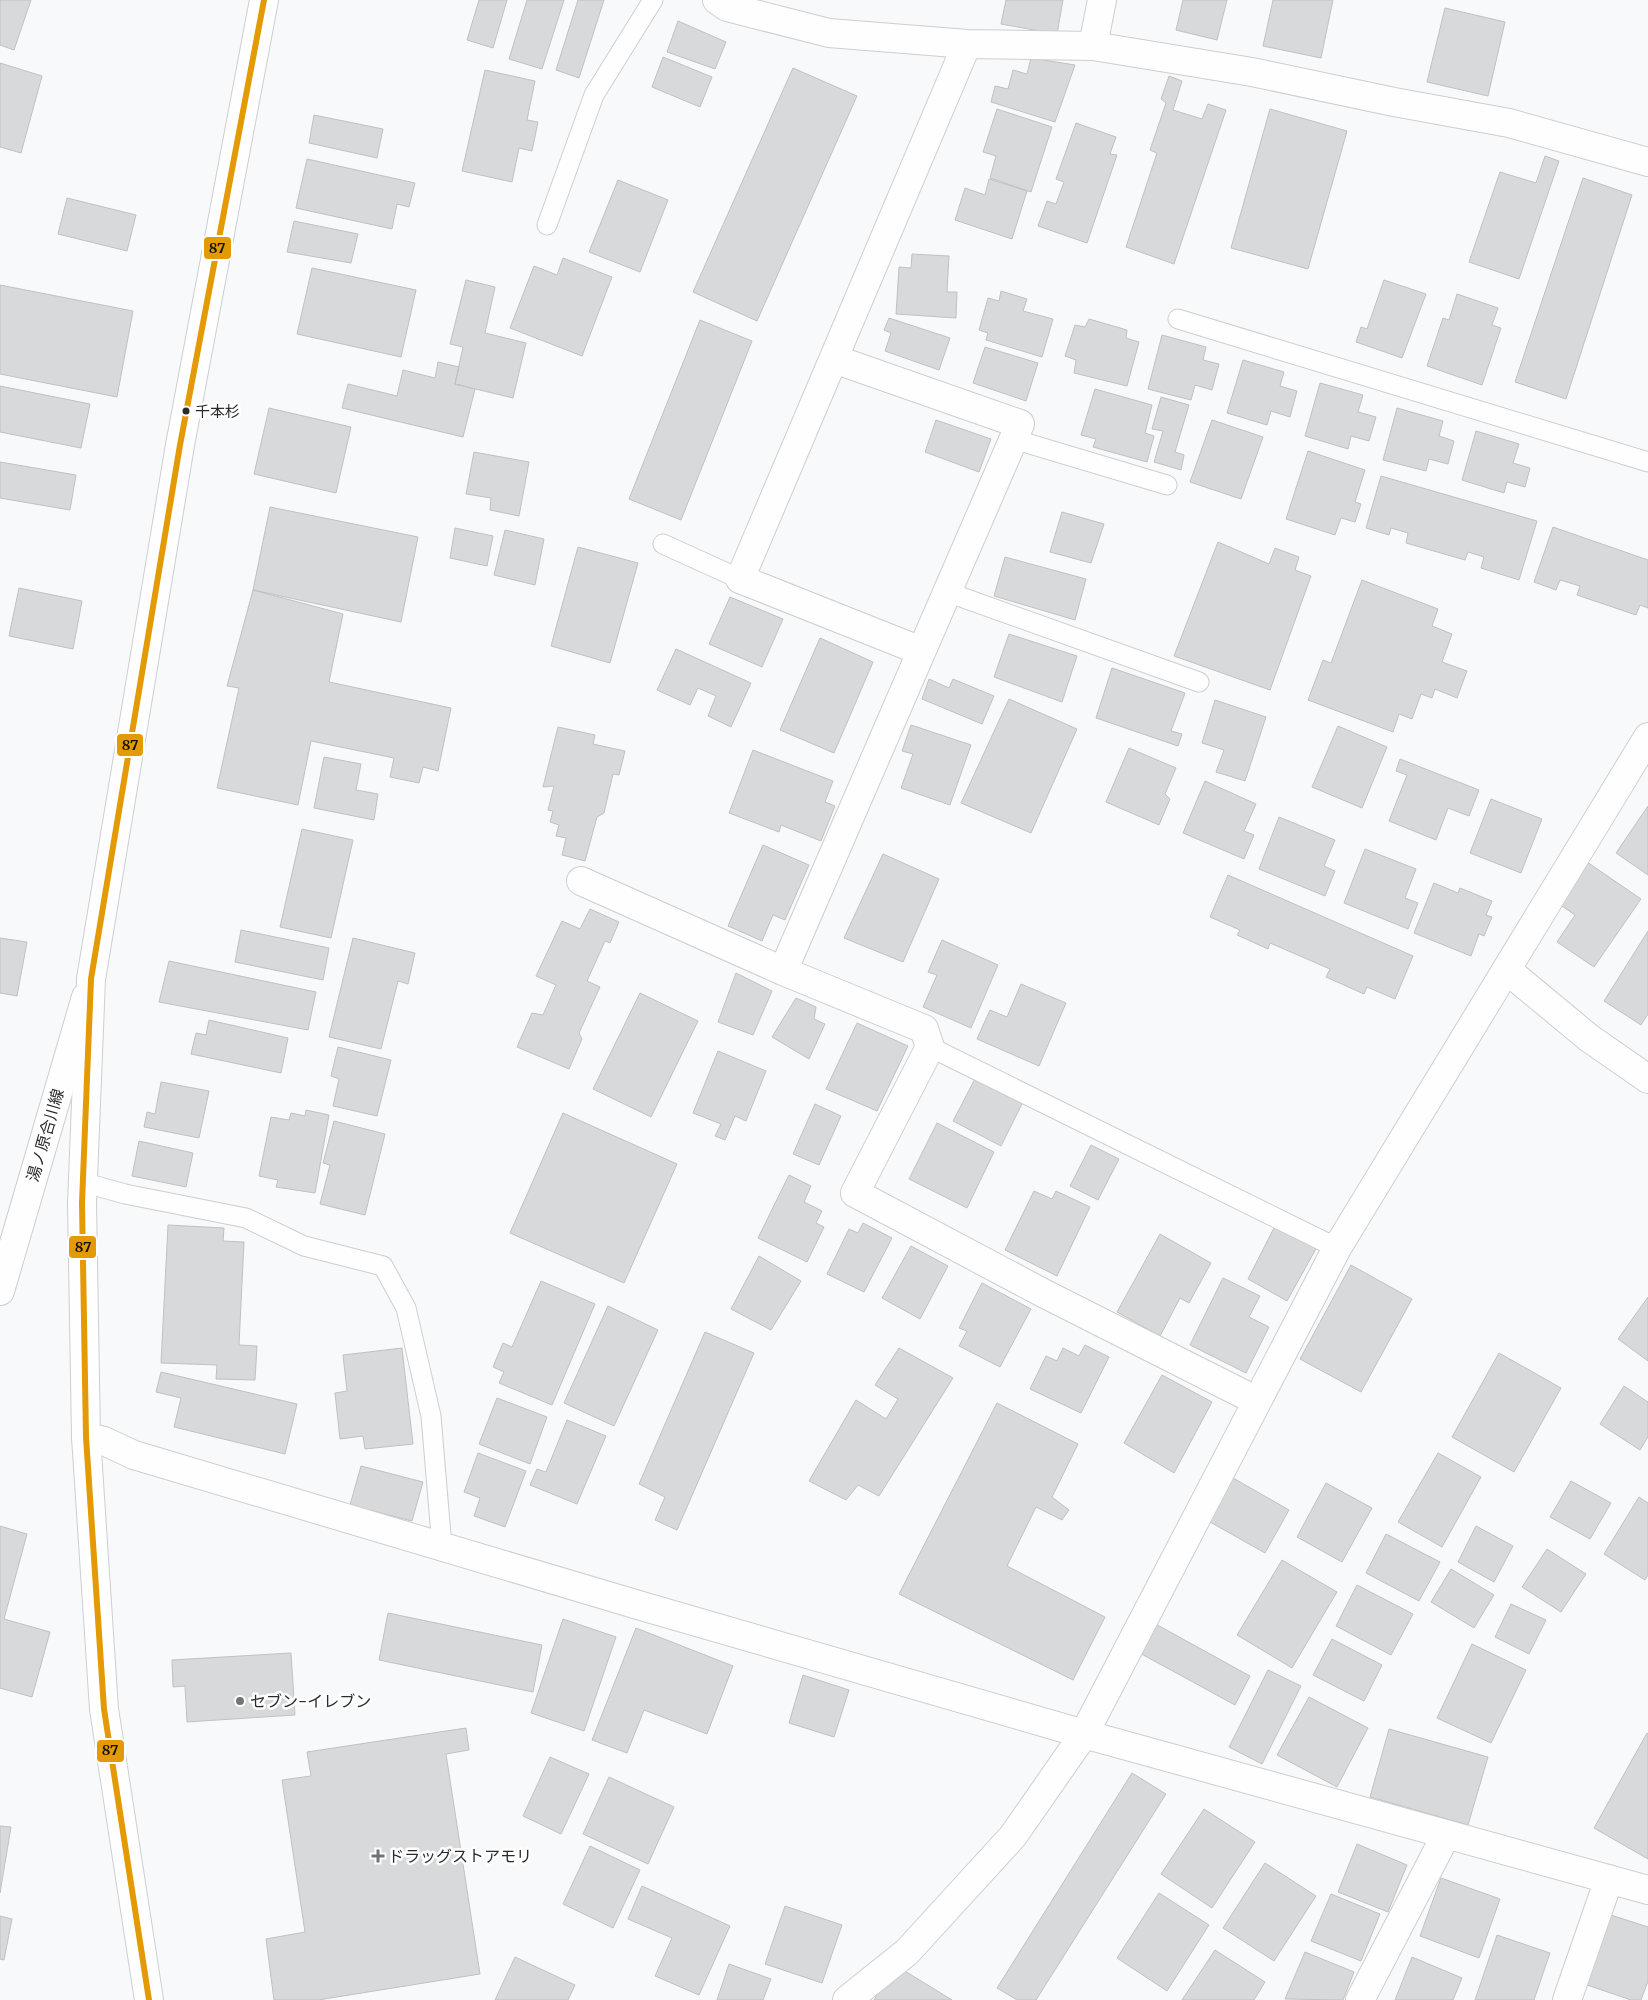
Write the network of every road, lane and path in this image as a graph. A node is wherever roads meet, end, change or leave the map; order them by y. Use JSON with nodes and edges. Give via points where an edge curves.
{"nodes":[{"id":1,"x":264,"y":0,"type":"edge"},
{"id":2,"x":653,"y":0,"type":"edge"},
{"id":3,"x":717,"y":0,"type":"edge"},
{"id":4,"x":1102,"y":0,"type":"edge"},
{"id":5,"x":967,"y":44,"type":"junction"},
{"id":6,"x":1094,"y":46,"type":"junction"},
{"id":7,"x":1648,"y":162,"type":"edge"},
{"id":8,"x":547,"y":225,"type":"dead end"},
{"id":9,"x":1178,"y":319,"type":"dead end"},
{"id":10,"x":834,"y":359,"type":"junction"},
{"id":11,"x":1013,"y":439,"type":"junction"},
{"id":12,"x":1648,"y":462,"type":"edge"},
{"id":13,"x":1167,"y":485,"type":"dead end"},
{"id":14,"x":663,"y":544,"type":"dead end"},
{"id":15,"x":740,"y":579,"type":"junction"},
{"id":16,"x":947,"y":592,"type":"junction"},
{"id":17,"x":922,"y":651,"type":"junction"},
{"id":18,"x":1199,"y":682,"type":"dead end"},
{"id":19,"x":1648,"y":738,"type":"edge"},
{"id":20,"x":581,"y":881,"type":"dead end"},
{"id":21,"x":1507,"y":970,"type":"junction"},
{"id":22,"x":783,"y":971,"type":"junction"},
{"id":23,"x":91,"y":979,"type":"junction"},
{"id":24,"x":930,"y":1047,"type":"junction"},
{"id":25,"x":1648,"y":1079,"type":"edge"},
{"id":26,"x":82,"y":1182,"type":"junction"},
{"id":27,"x":1337,"y":1248,"type":"junction"},
{"id":28,"x":0,"y":1291,"type":"edge"},
{"id":29,"x":1257,"y":1401,"type":"junction"},
{"id":30,"x":86,"y":1438,"type":"junction"},
{"id":31,"x":442,"y":1546,"type":"junction"},
{"id":32,"x":1084,"y":1734,"type":"junction"},
{"id":33,"x":1446,"y":1835,"type":"junction"},
{"id":34,"x":1609,"y":1879,"type":"junction"},
{"id":35,"x":1648,"y":1890,"type":"edge"},
{"id":36,"x":149,"y":2000,"type":"edge"},
{"id":37,"x":847,"y":2000,"type":"edge"},
{"id":38,"x":1360,"y":2000,"type":"edge"},
{"id":39,"x":1567,"y":2000,"type":"edge"}],
"edges":[{"from":1,"to":23,"type":"main road","via":[[180,445]]},
{"from":2,"to":8,"type":"lane","via":[[594,94]]},
{"from":3,"to":5,"type":"main road","via":[[727,7],[829,33]]},
{"from":4,"to":6,"type":"main road"},
{"from":5,"to":6,"type":"main road"},
{"from":5,"to":10,"type":"main road"},
{"from":6,"to":7,"type":"main road","via":[[1252,72],[1509,123]]},
{"from":9,"to":12,"type":"lane"},
{"from":10,"to":11,"type":"main road","via":[[1020,424]]},
{"from":10,"to":15,"type":"main road"},
{"from":11,"to":13,"type":"lane"},
{"from":11,"to":16,"type":"main road"},
{"from":14,"to":15,"type":"lane"},
{"from":15,"to":17,"type":"main road"},
{"from":16,"to":17,"type":"main road"},
{"from":16,"to":18,"type":"lane"},
{"from":17,"to":22,"type":"main road"},
{"from":19,"to":21,"type":"main road"},
{"from":20,"to":22,"type":"main road"},
{"from":21,"to":25,"type":"main road","via":[[1589,1038]]},
{"from":21,"to":27,"type":"main road"},
{"from":22,"to":24,"type":"main road","via":[[924,1029]]},
{"from":23,"to":26,"type":"main road"},
{"from":23,"to":28,"type":"main road","name":"湯ノ原合川線"},
{"from":24,"to":27,"type":"lane"},
{"from":24,"to":29,"type":"main road","via":[[855,1193]]},
{"from":26,"to":30,"type":"main road"},
{"from":26,"to":31,"type":"lane","via":[[125,1194],[246,1218],[304,1246],[383,1266],[406,1308],[431,1416]]},
{"from":27,"to":29,"type":"main road"},
{"from":29,"to":32,"type":"main road"},
{"from":30,"to":31,"type":"main road"},
{"from":30,"to":36,"type":"main road","via":[[104,1709]]},
{"from":31,"to":32,"type":"main road"},
{"from":32,"to":33,"type":"main road"},
{"from":32,"to":37,"type":"main road","via":[[1013,1836],[907,1952]]},
{"from":33,"to":34,"type":"main road"},
{"from":33,"to":38,"type":"main road"},
{"from":34,"to":35,"type":"main road"},
{"from":34,"to":39,"type":"main road"}]}
